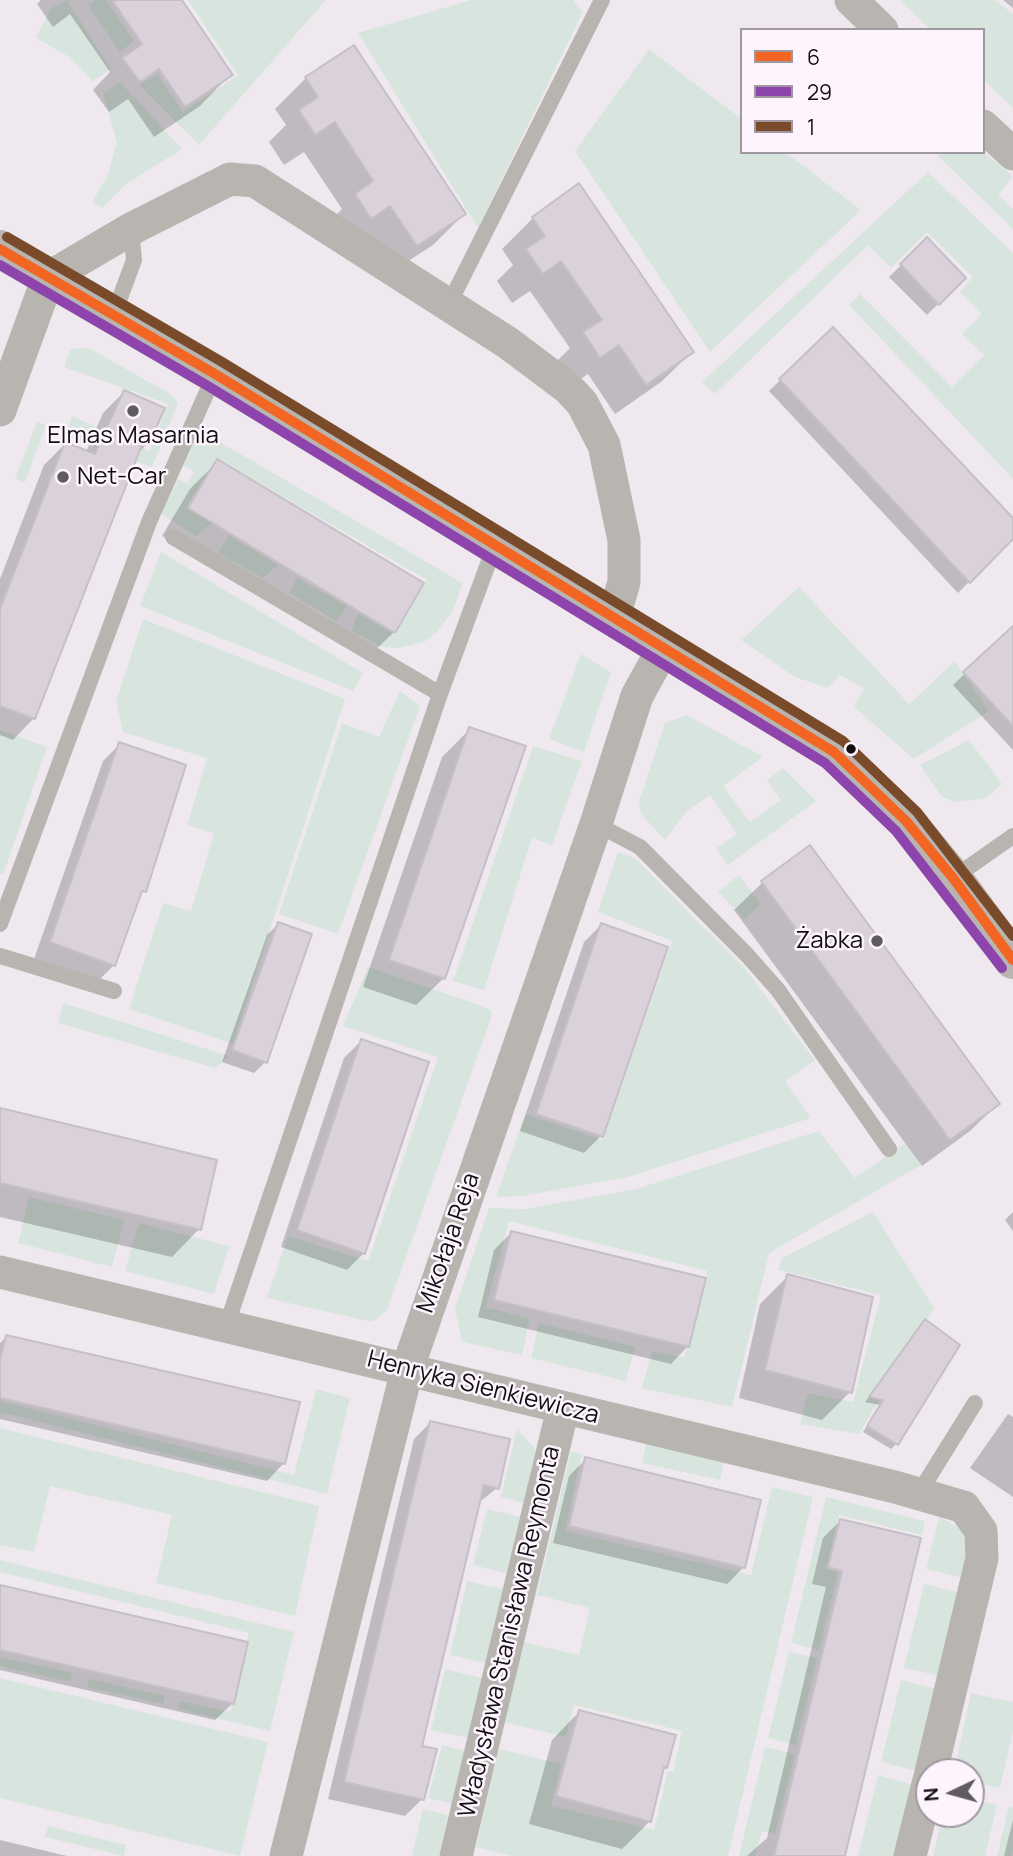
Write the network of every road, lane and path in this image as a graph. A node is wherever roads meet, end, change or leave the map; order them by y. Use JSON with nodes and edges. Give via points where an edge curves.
{"nodes":[{"id":1,"x":602,"y":0,"type":"edge"},
{"id":2,"x":851,"y":0,"type":"edge"},
{"id":3,"x":880,"y":28,"type":"edge"},
{"id":4,"x":985,"y":128,"type":"edge"},
{"id":5,"x":1013,"y":154,"type":"edge"},
{"id":6,"x":131,"y":229,"type":"junction"},
{"id":7,"x":0,"y":248,"type":"edge"},
{"id":8,"x":48,"y":278,"type":"junction"},
{"id":9,"x":448,"y":306,"type":"junction"},
{"id":10,"x":113,"y":316,"type":"junction"},
{"id":11,"x":215,"y":374,"type":"junction"},
{"id":12,"x":0,"y":410,"type":"edge"},
{"id":13,"x":173,"y":537,"type":"dead end"},
{"id":14,"x":495,"y":544,"type":"junction"},
{"id":15,"x":614,"y":617,"type":"junction"},
{"id":16,"x":664,"y":647,"type":"junction"},
{"id":17,"x":440,"y":694,"type":"junction"},
{"id":18,"x":596,"y":824,"type":"junction"},
{"id":19,"x":1013,"y":836,"type":"edge"},
{"id":20,"x":953,"y":878,"type":"junction"},
{"id":21,"x":0,"y":924,"type":"edge"},
{"id":22,"x":0,"y":956,"type":"edge"},
{"id":23,"x":1013,"y":960,"type":"edge"},
{"id":24,"x":114,"y":991,"type":"dead end"},
{"id":25,"x":889,"y":1149,"type":"dead end"},
{"id":26,"x":0,"y":1272,"type":"edge"},
{"id":27,"x":226,"y":1327,"type":"junction"},
{"id":28,"x":407,"y":1370,"type":"junction"},
{"id":29,"x":975,"y":1403,"type":"dead end"},
{"id":30,"x":563,"y":1408,"type":"junction"},
{"id":31,"x":919,"y":1493,"type":"junction"},
{"id":32,"x":934,"y":1758,"type":"edge"},
{"id":33,"x":917,"y":1828,"type":"edge"},
{"id":34,"x":286,"y":1856,"type":"edge"},
{"id":35,"x":456,"y":1856,"type":"edge"},
{"id":36,"x":910,"y":1856,"type":"edge"}],
"edges":[{"from":1,"to":9,"type":"lane"},
{"from":2,"to":3,"type":"street"},
{"from":4,"to":5,"type":"street"},
{"from":6,"to":8,"type":"street"},
{"from":6,"to":9,"type":"street","via":[[230,179],[243,177]]},
{"from":6,"to":10,"type":"lane","via":[[134,260]]},
{"from":7,"to":8,"type":"street"},
{"from":8,"to":10,"type":"street"},
{"from":8,"to":12,"type":"street"},
{"from":9,"to":15,"type":"street","via":[[508,343],[568,388],[586,408],[604,445],[624,540],[624,582]]},
{"from":10,"to":11,"type":"street"},
{"from":11,"to":14,"type":"street"},
{"from":11,"to":21,"type":"lane","via":[[149,522]]},
{"from":13,"to":17,"type":"lane"},
{"from":14,"to":15,"type":"street"},
{"from":14,"to":17,"type":"lane"},
{"from":15,"to":16,"type":"street"},
{"from":16,"to":18,"type":"street","name":"Mikołaja Reja","via":[[637,696]]},
{"from":16,"to":20,"type":"street","via":[[834,752],[906,821]]},
{"from":17,"to":27,"type":"lane"},
{"from":18,"to":25,"type":"lane","via":[[640,847],[778,990]]},
{"from":18,"to":28,"type":"street","name":"Mikołaja Reja"},
{"from":19,"to":20,"type":"lane"},
{"from":20,"to":23,"type":"street"},
{"from":22,"to":24,"type":"lane"},
{"from":26,"to":27,"type":"street","name":"Henryka Sienkiewicza"},
{"from":27,"to":28,"type":"street","name":"Henryka Sienkiewicza"},
{"from":28,"to":30,"type":"street","name":"Henryka Sienkiewicza"},
{"from":28,"to":34,"type":"street","name":"Mikołaja Reja"},
{"from":29,"to":31,"type":"lane"},
{"from":30,"to":31,"type":"street","name":"Henryka Sienkiewicza"},
{"from":30,"to":35,"type":"street","name":"Władysława Stanisława Reymonta"},
{"from":31,"to":32,"type":"street","name":"Henryka Sienkiewicza","via":[[964,1507],[981,1531],[982,1558]]},
{"from":33,"to":36,"type":"street"}]}
